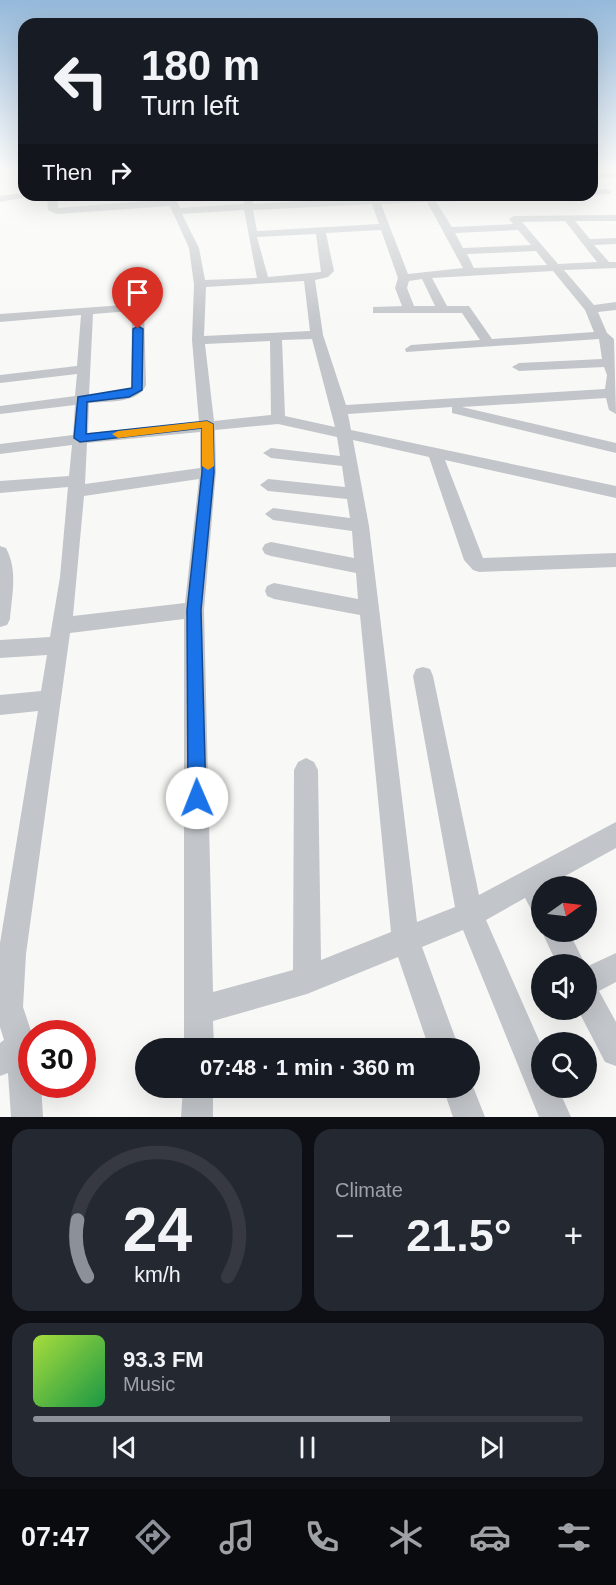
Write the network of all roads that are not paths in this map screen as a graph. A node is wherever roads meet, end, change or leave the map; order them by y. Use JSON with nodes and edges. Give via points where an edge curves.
{"nodes":[{"id":1,"x":184,"y":224,"type":"edge"},
{"id":2,"x":252,"y":224,"type":"edge"},
{"id":3,"x":384,"y":224,"type":"edge"},
{"id":4,"x":445,"y":224,"type":"edge"},
{"id":5,"x":469,"y":224,"type":"edge"},
{"id":6,"x":519,"y":224,"type":"edge"},
{"id":7,"x":573,"y":224,"type":"edge"},
{"id":8,"x":385,"y":227,"type":"junction"},
{"id":9,"x":320,"y":229,"type":"junction"},
{"id":10,"x":449,"y":230,"type":"junction"},
{"id":11,"x":254,"y":234,"type":"junction"},
{"id":12,"x":616,"y":241,"type":"edge"},
{"id":13,"x":589,"y":242,"type":"junction"},
{"id":14,"x":538,"y":248,"type":"junction"},
{"id":15,"x":458,"y":250,"type":"junction"},
{"id":16,"x":611,"y":265,"type":"edge"},
{"id":17,"x":556,"y":268,"type":"junction"},
{"id":18,"x":470,"y":271,"type":"junction"},
{"id":19,"x":426,"y":276,"type":"junction"},
{"id":20,"x":309,"y":277,"type":"junction"},
{"id":21,"x":404,"y":278,"type":"junction"},
{"id":22,"x":263,"y":281,"type":"junction"},
{"id":23,"x":200,"y":284,"type":"junction"},
{"id":24,"x":616,"y":306,"type":"edge"},
{"id":25,"x":442,"y":307,"type":"junction"},
{"id":26,"x":591,"y":309,"type":"junction"},
{"id":27,"x":377,"y":310,"type":"dead end"},
{"id":28,"x":409,"y":310,"type":"junction"},
{"id":29,"x":87,"y":311,"type":"junction"},
{"id":30,"x":0,"y":318,"type":"edge"},
{"id":31,"x":317,"y":335,"type":"junction"},
{"id":32,"x":276,"y":337,"type":"junction"},
{"id":33,"x":608,"y":337,"type":"edge"},
{"id":34,"x":198,"y":340,"type":"junction"},
{"id":35,"x":488,"y":342,"type":"junction"},
{"id":36,"x":411,"y":349,"type":"dead end"},
{"id":37,"x":519,"y":367,"type":"dead end"},
{"id":38,"x":84,"y":369,"type":"junction"},
{"id":39,"x":613,"y":371,"type":"edge"},
{"id":40,"x":0,"y":379,"type":"edge"},
{"id":41,"x":612,"y":393,"type":"junction"},
{"id":42,"x":82,"y":399,"type":"junction"},
{"id":43,"x":441,"y":405,"type":"junction"},
{"id":44,"x":0,"y":410,"type":"edge"},
{"id":45,"x":340,"y":410,"type":"junction"},
{"id":46,"x":616,"y":410,"type":"edge"},
{"id":47,"x":278,"y":418,"type":"junction"},
{"id":48,"x":207,"y":424,"type":"junction"},
{"id":49,"x":343,"y":432,"type":"junction"},
{"id":50,"x":80,"y":438,"type":"junction"},
{"id":51,"x":616,"y":448,"type":"edge"},
{"id":52,"x":0,"y":449,"type":"edge"},
{"id":53,"x":271,"y":453,"type":"dead end"},
{"id":54,"x":435,"y":453,"type":"junction"},
{"id":55,"x":350,"y":462,"type":"junction"},
{"id":56,"x":208,"y":472,"type":"junction"},
{"id":57,"x":268,"y":485,"type":"dead end"},
{"id":58,"x":78,"y":486,"type":"junction"},
{"id":59,"x":0,"y":487,"type":"edge"},
{"id":60,"x":616,"y":492,"type":"edge"},
{"id":61,"x":355,"y":494,"type":"junction"},
{"id":62,"x":273,"y":514,"type":"dead end"},
{"id":63,"x":360,"y":526,"type":"junction"},
{"id":64,"x":271,"y":549,"type":"dead end"},
{"id":65,"x":0,"y":554,"type":"edge"},
{"id":66,"x":616,"y":560,"type":"edge"},
{"id":67,"x":364,"y":567,"type":"junction"},
{"id":68,"x":2,"y":574,"type":"edge"},
{"id":69,"x":274,"y":591,"type":"dead end"},
{"id":70,"x":368,"y":609,"type":"junction"},
{"id":71,"x":194,"y":610,"type":"junction"},
{"id":72,"x":0,"y":619,"type":"edge"},
{"id":73,"x":61,"y":636,"type":"junction"},
{"id":74,"x":0,"y":649,"type":"edge"},
{"id":75,"x":423,"y":676,"type":"dead end"},
{"id":76,"x":52,"y":700,"type":"junction"},
{"id":77,"x":0,"y":705,"type":"edge"},
{"id":78,"x":306,"y":770,"type":"dead end"},
{"id":79,"x":616,"y":834,"type":"edge"},
{"id":80,"x":559,"y":876,"type":"edge"},
{"id":81,"x":531,"y":895,"type":"edge"},
{"id":82,"x":470,"y":914,"type":"junction"},
{"id":83,"x":405,"y":939,"type":"junction"},
{"id":84,"x":616,"y":967,"type":"edge"},
{"id":85,"x":597,"y":976,"type":"edge"},
{"id":86,"x":307,"y":980,"type":"junction"},
{"id":87,"x":200,"y":1011,"type":"junction"},
{"id":88,"x":597,"y":1016,"type":"edge"},
{"id":89,"x":199,"y":1038,"type":"edge"},
{"id":90,"x":440,"y":1038,"type":"edge"},
{"id":91,"x":616,"y":1051,"type":"edge"},
{"id":92,"x":10,"y":1054,"type":"edge"},
{"id":93,"x":531,"y":1060,"type":"edge"},
{"id":94,"x":198,"y":1098,"type":"edge"},
{"id":95,"x":462,"y":1098,"type":"edge"},
{"id":96,"x":547,"y":1098,"type":"edge"},
{"id":97,"x":27,"y":1117,"type":"edge"},
{"id":98,"x":197,"y":1117,"type":"edge"},
{"id":99,"x":469,"y":1117,"type":"edge"},
{"id":100,"x":555,"y":1117,"type":"edge"}],
"edges":[{"from":1,"to":23,"type":"street","via":[[194,248]]},
{"from":2,"to":11,"type":"street"},
{"from":3,"to":8,"type":"street"},
{"from":4,"to":10,"type":"street"},
{"from":5,"to":10,"type":"street"},
{"from":6,"to":14,"type":"street"},
{"from":7,"to":13,"type":"street"},
{"from":8,"to":9,"type":"street"},
{"from":8,"to":21,"type":"street"},
{"from":9,"to":11,"type":"street"},
{"from":9,"to":20,"type":"street","via":[[328,271]]},
{"from":10,"to":15,"type":"street"},
{"from":11,"to":22,"type":"street"},
{"from":12,"to":13,"type":"street"},
{"from":13,"to":16,"type":"street"},
{"from":14,"to":15,"type":"street"},
{"from":14,"to":17,"type":"street"},
{"from":15,"to":18,"type":"street"},
{"from":16,"to":17,"type":"street"},
{"from":17,"to":18,"type":"street"},
{"from":17,"to":26,"type":"street"},
{"from":18,"to":19,"type":"street"},
{"from":19,"to":21,"type":"street"},
{"from":19,"to":25,"type":"street"},
{"from":20,"to":22,"type":"street"},
{"from":20,"to":31,"type":"street"},
{"from":21,"to":28,"type":"street","via":[[401,288]]},
{"from":22,"to":23,"type":"street"},
{"from":23,"to":34,"type":"street"},
{"from":24,"to":26,"type":"street"},
{"from":25,"to":28,"type":"street"},
{"from":25,"to":35,"type":"street","via":[[465,309]]},
{"from":26,"to":33,"type":"street"},
{"from":27,"to":28,"type":"street"},
{"from":29,"to":30,"type":"street"},
{"from":29,"to":38,"type":"street"},
{"from":29,"to":42,"type":"street","via":[[134,307],[138,310],[139,385],[129,394]]},
{"from":31,"to":32,"type":"street"},
{"from":31,"to":45,"type":"street"},
{"from":32,"to":34,"type":"street"},
{"from":32,"to":47,"type":"street"},
{"from":33,"to":35,"type":"street"},
{"from":33,"to":39,"type":"street"},
{"from":34,"to":48,"type":"street"},
{"from":35,"to":36,"type":"street"},
{"from":37,"to":39,"type":"street"},
{"from":38,"to":40,"type":"street"},
{"from":38,"to":42,"type":"street"},
{"from":39,"to":41,"type":"street"},
{"from":41,"to":43,"type":"street"},
{"from":41,"to":46,"type":"street"},
{"from":42,"to":44,"type":"street"},
{"from":42,"to":50,"type":"street"},
{"from":43,"to":45,"type":"street"},
{"from":43,"to":51,"type":"street"},
{"from":45,"to":49,"type":"street"},
{"from":47,"to":48,"type":"street"},
{"from":47,"to":49,"type":"street"},
{"from":48,"to":50,"type":"street"},
{"from":48,"to":56,"type":"street"},
{"from":49,"to":54,"type":"street"},
{"from":49,"to":55,"type":"street"},
{"from":50,"to":52,"type":"street"},
{"from":50,"to":58,"type":"street"},
{"from":53,"to":55,"type":"street"},
{"from":54,"to":60,"type":"street"},
{"from":54,"to":66,"type":"street","via":[[478,565]]},
{"from":55,"to":61,"type":"street"},
{"from":56,"to":58,"type":"street"},
{"from":56,"to":71,"type":"street"},
{"from":57,"to":61,"type":"street"},
{"from":58,"to":59,"type":"street"},
{"from":58,"to":73,"type":"street"},
{"from":61,"to":63,"type":"street"},
{"from":62,"to":63,"type":"street"},
{"from":63,"to":67,"type":"street"},
{"from":64,"to":67,"type":"street"},
{"from":65,"to":68,"type":"street"},
{"from":67,"to":70,"type":"street"},
{"from":68,"to":72,"type":"street"},
{"from":69,"to":70,"type":"street"},
{"from":70,"to":83,"type":"street"},
{"from":71,"to":73,"type":"street"},
{"from":71,"to":87,"type":"street"},
{"from":73,"to":74,"type":"street"},
{"from":73,"to":76,"type":"street"},
{"from":75,"to":82,"type":"street"},
{"from":76,"to":77,"type":"street"},
{"from":76,"to":92,"type":"street","via":[[12,954]]},
{"from":78,"to":86,"type":"street"},
{"from":79,"to":80,"type":"street"},
{"from":81,"to":82,"type":"street"},
{"from":82,"to":83,"type":"street"},
{"from":82,"to":93,"type":"street"},
{"from":83,"to":86,"type":"street"},
{"from":83,"to":90,"type":"street"},
{"from":84,"to":85,"type":"street"},
{"from":86,"to":87,"type":"street"},
{"from":87,"to":89,"type":"street"},
{"from":88,"to":91,"type":"street"},
{"from":92,"to":97,"type":"street","via":[[28,1103]]},
{"from":94,"to":98,"type":"street"},
{"from":95,"to":99,"type":"street"},
{"from":96,"to":100,"type":"street"}]}
